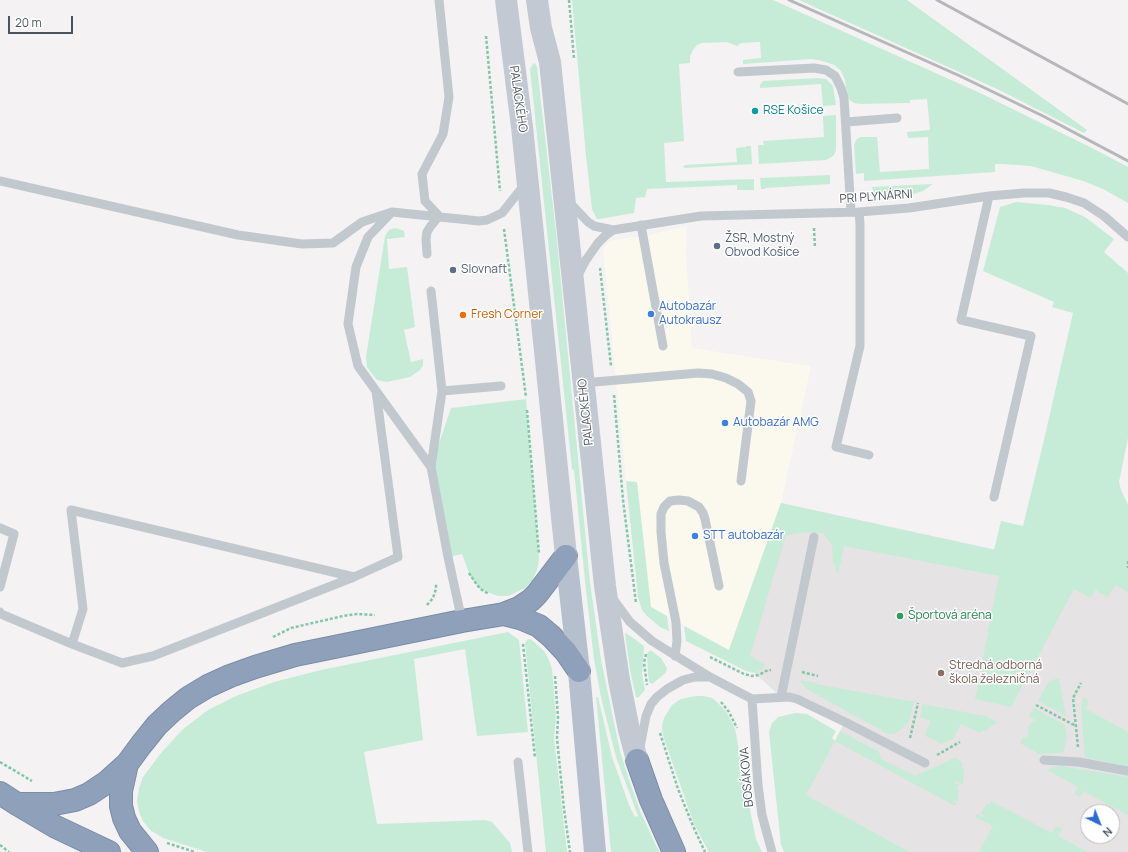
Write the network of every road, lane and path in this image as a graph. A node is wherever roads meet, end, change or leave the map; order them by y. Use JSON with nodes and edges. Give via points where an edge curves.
{"nodes":[{"id":1,"x":439,"y":0,"type":"edge"},
{"id":2,"x":506,"y":0,"type":"edge"},
{"id":3,"x":537,"y":0,"type":"edge"},
{"id":4,"x":552,"y":0,"type":"edge"},
{"id":5,"x":488,"y":60,"type":"dead end"},
{"id":6,"x":550,"y":62,"type":"junction"},
{"id":7,"x":738,"y":72,"type":"dead end"},
{"id":8,"x":897,"y":118,"type":"dead end"},
{"id":9,"x":846,"y":122,"type":"junction"},
{"id":10,"x":528,"y":180,"type":"junction"},
{"id":11,"x":0,"y":181,"type":"edge"},
{"id":12,"x":989,"y":196,"type":"junction"},
{"id":13,"x":564,"y":197,"type":"junction"},
{"id":14,"x":392,"y":212,"type":"junction"},
{"id":15,"x":855,"y":212,"type":"junction"},
{"id":16,"x":502,"y":213,"type":"junction"},
{"id":17,"x":439,"y":216,"type":"junction"},
{"id":18,"x":641,"y":225,"type":"junction"},
{"id":19,"x":613,"y":230,"type":"junction"},
{"id":20,"x":814,"y":237,"type":"dead end"},
{"id":21,"x":1128,"y":237,"type":"edge"},
{"id":22,"x":598,"y":243,"type":"junction"},
{"id":23,"x":814,"y":248,"type":"dead end"},
{"id":24,"x":427,"y":254,"type":"dead end"},
{"id":25,"x":574,"y":285,"type":"junction"},
{"id":26,"x":431,"y":291,"type":"dead end"},
{"id":27,"x":663,"y":346,"type":"dead end"},
{"id":28,"x":612,"y":381,"type":"junction"},
{"id":29,"x":583,"y":383,"type":"junction"},
{"id":30,"x":501,"y":386,"type":"dead end"},
{"id":31,"x":376,"y":391,"type":"junction"},
{"id":32,"x":442,"y":391,"type":"junction"},
{"id":33,"x":526,"y":399,"type":"dead end"},
{"id":34,"x":527,"y":407,"type":"dead end"},
{"id":35,"x":870,"y":455,"type":"dead end"},
{"id":36,"x":431,"y":467,"type":"junction"},
{"id":37,"x":741,"y":481,"type":"dead end"},
{"id":38,"x":994,"y":497,"type":"dead end"},
{"id":39,"x":0,"y":528,"type":"edge"},
{"id":40,"x":814,"y":537,"type":"dead end"},
{"id":41,"x":566,"y":556,"type":"junction"},
{"id":42,"x":448,"y":557,"type":"junction"},
{"id":43,"x":539,"y":560,"type":"dead end"},
{"id":44,"x":1128,"y":561,"type":"edge"},
{"id":45,"x":1128,"y":568,"type":"edge"},
{"id":46,"x":354,"y":577,"type":"junction"},
{"id":47,"x":605,"y":586,"type":"junction"},
{"id":48,"x":718,"y":586,"type":"dead end"},
{"id":49,"x":0,"y":587,"type":"edge"},
{"id":50,"x":494,"y":595,"type":"dead end"},
{"id":51,"x":637,"y":606,"type":"dead end"},
{"id":52,"x":0,"y":612,"type":"edge"},
{"id":53,"x":504,"y":614,"type":"junction"},
{"id":54,"x":462,"y":621,"type":"junction"},
{"id":55,"x":677,"y":641,"type":"junction"},
{"id":56,"x":523,"y":642,"type":"dead end"},
{"id":57,"x":652,"y":642,"type":"junction"},
{"id":58,"x":72,"y":644,"type":"junction"},
{"id":59,"x":674,"y":656,"type":"junction"},
{"id":60,"x":787,"y":670,"type":"junction"},
{"id":61,"x":578,"y":671,"type":"junction"},
{"id":62,"x":555,"y":675,"type":"dead end"},
{"id":63,"x":710,"y":677,"type":"junction"},
{"id":64,"x":1081,"y":683,"type":"dead end"},
{"id":65,"x":657,"y":697,"type":"junction"},
{"id":66,"x":781,"y":697,"type":"junction"},
{"id":67,"x":752,"y":699,"type":"junction"},
{"id":68,"x":719,"y":701,"type":"dead end"},
{"id":69,"x":918,"y":703,"type":"dead end"},
{"id":70,"x":1036,"y":705,"type":"dead end"},
{"id":71,"x":1076,"y":726,"type":"junction"},
{"id":72,"x":659,"y":728,"type":"dead end"},
{"id":73,"x":737,"y":730,"type":"dead end"},
{"id":74,"x":960,"y":742,"type":"dead end"},
{"id":75,"x":906,"y":754,"type":"junction"},
{"id":76,"x":535,"y":759,"type":"dead end"},
{"id":77,"x":637,"y":760,"type":"junction"},
{"id":78,"x":1044,"y":760,"type":"dead end"},
{"id":79,"x":518,"y":762,"type":"dead end"},
{"id":80,"x":1079,"y":762,"type":"junction"},
{"id":81,"x":925,"y":763,"type":"joint"},
{"id":82,"x":127,"y":764,"type":"junction"},
{"id":83,"x":1128,"y":771,"type":"edge"},
{"id":84,"x":8,"y":799,"type":"edge"},
{"id":85,"x":0,"y":845,"type":"edge"},
{"id":86,"x":154,"y":846,"type":"edge"},
{"id":87,"x":9,"y":852,"type":"edge"},
{"id":88,"x":109,"y":852,"type":"edge"},
{"id":89,"x":195,"y":852,"type":"edge"},
{"id":90,"x":528,"y":852,"type":"edge"},
{"id":91,"x":570,"y":852,"type":"edge"},
{"id":92,"x":595,"y":852,"type":"edge"},
{"id":93,"x":674,"y":852,"type":"edge"},
{"id":94,"x":705,"y":852,"type":"edge"},
{"id":95,"x":772,"y":852,"type":"edge"}],
"edges":[{"from":1,"to":17,"type":"lane","via":[[450,97],[443,134],[422,174],[425,201]]},
{"from":2,"to":10,"type":"street","name":"PALACKÉHO"},
{"from":3,"to":6,"type":"street","name":"PALACKÉHO","via":[[540,28]]},
{"from":4,"to":6,"type":"street","name":"PALACKÉHO","via":[[554,28]]},
{"from":5,"to":16,"type":"path"},
{"from":6,"to":13,"type":"street","name":"PALACKÉHO"},
{"from":7,"to":9,"type":"lane","via":[[791,68],[826,70],[835,76],[841,88]]},
{"from":8,"to":9,"type":"lane"},
{"from":9,"to":15,"type":"lane"},
{"from":10,"to":16,"type":"lane"},
{"from":10,"to":41,"type":"street","name":"PALACKÉHO"},
{"from":11,"to":14,"type":"lane","via":[[238,235],[302,244],[333,243],[362,222]]},
{"from":12,"to":15,"type":"lane","name":"PRI PLYNÁRNI","via":[[909,208]]},
{"from":12,"to":21,"type":"lane","name":"PRI PLYNÁRNI","via":[[1049,193],[1066,197],[1084,203]]},
{"from":12,"to":38,"type":"lane","via":[[962,320],[1031,336]]},
{"from":13,"to":19,"type":"lane","name":"PRI PLYNÁRNI","via":[[588,222],[600,228]]},
{"from":13,"to":25,"type":"street","name":"PALACKÉHO"},
{"from":14,"to":17,"type":"lane"},
{"from":14,"to":31,"type":"lane","via":[[368,237],[356,267],[348,324],[358,366]]},
{"from":15,"to":18,"type":"lane","name":"PRI PLYNÁRNI","via":[[701,216]]},
{"from":15,"to":35,"type":"lane","via":[[860,224],[860,346],[836,447]]},
{"from":16,"to":17,"type":"lane","via":[[479,221]]},
{"from":16,"to":33,"type":"path"},
{"from":17,"to":24,"type":"lane","via":[[427,232]]},
{"from":18,"to":19,"type":"lane","name":"PRI PLYNÁRNI"},
{"from":18,"to":27,"type":"lane"},
{"from":19,"to":22,"type":"lane"},
{"from":20,"to":23,"type":"path"},
{"from":22,"to":25,"type":"lane"},
{"from":22,"to":28,"type":"path"},
{"from":25,"to":29,"type":"street","name":"PALACKÉHO"},
{"from":26,"to":32,"type":"lane"},
{"from":28,"to":29,"type":"lane"},
{"from":28,"to":37,"type":"lane","via":[[698,373],[712,374],[738,384],[748,392],[751,401]]},
{"from":28,"to":51,"type":"path","via":[[623,500]]},
{"from":29,"to":47,"type":"street","name":"PALACKÉHO"},
{"from":30,"to":32,"type":"lane"},
{"from":31,"to":36,"type":"lane"},
{"from":31,"to":46,"type":"lane","via":[[398,557]]},
{"from":32,"to":36,"type":"lane"},
{"from":34,"to":43,"type":"path"},
{"from":36,"to":42,"type":"lane"},
{"from":39,"to":49,"type":"lane","via":[[14,534]]},
{"from":40,"to":60,"type":"lane"},
{"from":41,"to":53,"type":"highway","via":[[531,600]]},
{"from":41,"to":61,"type":"main road"},
{"from":42,"to":50,"type":"path","via":[[462,553],[471,578],[482,590]]},
{"from":42,"to":54,"type":"lane"},
{"from":44,"to":45,"type":"path"},
{"from":46,"to":58,"type":"lane","via":[[153,656],[122,663]]},
{"from":46,"to":58,"type":"lane","via":[[72,510],[83,609]]},
{"from":47,"to":57,"type":"lane","via":[[630,622]]},
{"from":47,"to":77,"type":"street","name":"PALACKÉHO","via":[[619,680]]},
{"from":48,"to":55,"type":"lane","via":[[705,518],[700,507],[688,501],[670,501],[664,506],[661,514],[660,532]]},
{"from":52,"to":58,"type":"lane"},
{"from":53,"to":54,"type":"highway"},
{"from":53,"to":61,"type":"highway","via":[[539,626],[552,636]]},
{"from":54,"to":82,"type":"highway","via":[[296,655],[230,676],[188,698],[172,711],[153,730]]},
{"from":55,"to":59,"type":"lane"},
{"from":55,"to":60,"type":"path","via":[[744,674],[752,676],[766,671]]},
{"from":56,"to":76,"type":"path"},
{"from":57,"to":59,"type":"lane"},
{"from":57,"to":65,"type":"path","via":[[646,650],[644,663],[647,686]]},
{"from":59,"to":63,"type":"lane"},
{"from":60,"to":66,"type":"lane"},
{"from":61,"to":92,"type":"main road"},
{"from":62,"to":91,"type":"path","via":[[557,738]]},
{"from":63,"to":65,"type":"lane","via":[[683,680]]},
{"from":63,"to":67,"type":"lane"},
{"from":64,"to":71,"type":"path","via":[[1073,698]]},
{"from":65,"to":77,"type":"lane","via":[[646,716]]},
{"from":66,"to":67,"type":"lane"},
{"from":66,"to":75,"type":"lane","via":[[809,704]]},
{"from":67,"to":95,"type":"lane","name":"BOSÁKOVA","via":[[761,808]]},
{"from":68,"to":73,"type":"path","via":[[729,712]]},
{"from":69,"to":75,"type":"path"},
{"from":70,"to":71,"type":"path"},
{"from":71,"to":80,"type":"path"},
{"from":72,"to":94,"type":"path","via":[[678,789]]},
{"from":74,"to":81,"type":"path"},
{"from":75,"to":81,"type":"lane"},
{"from":77,"to":93,"type":"highway"},
{"from":78,"to":80,"type":"lane"},
{"from":79,"to":90,"type":"lane"},
{"from":80,"to":83,"type":"lane"},
{"from":82,"to":84,"type":"highway","via":[[101,786],[74,800],[54,804]]},
{"from":82,"to":86,"type":"highway","via":[[121,791],[124,818],[130,831]]},
{"from":84,"to":88,"type":"highway"},
{"from":85,"to":87,"type":"path"},
{"from":86,"to":89,"type":"path"}]}
